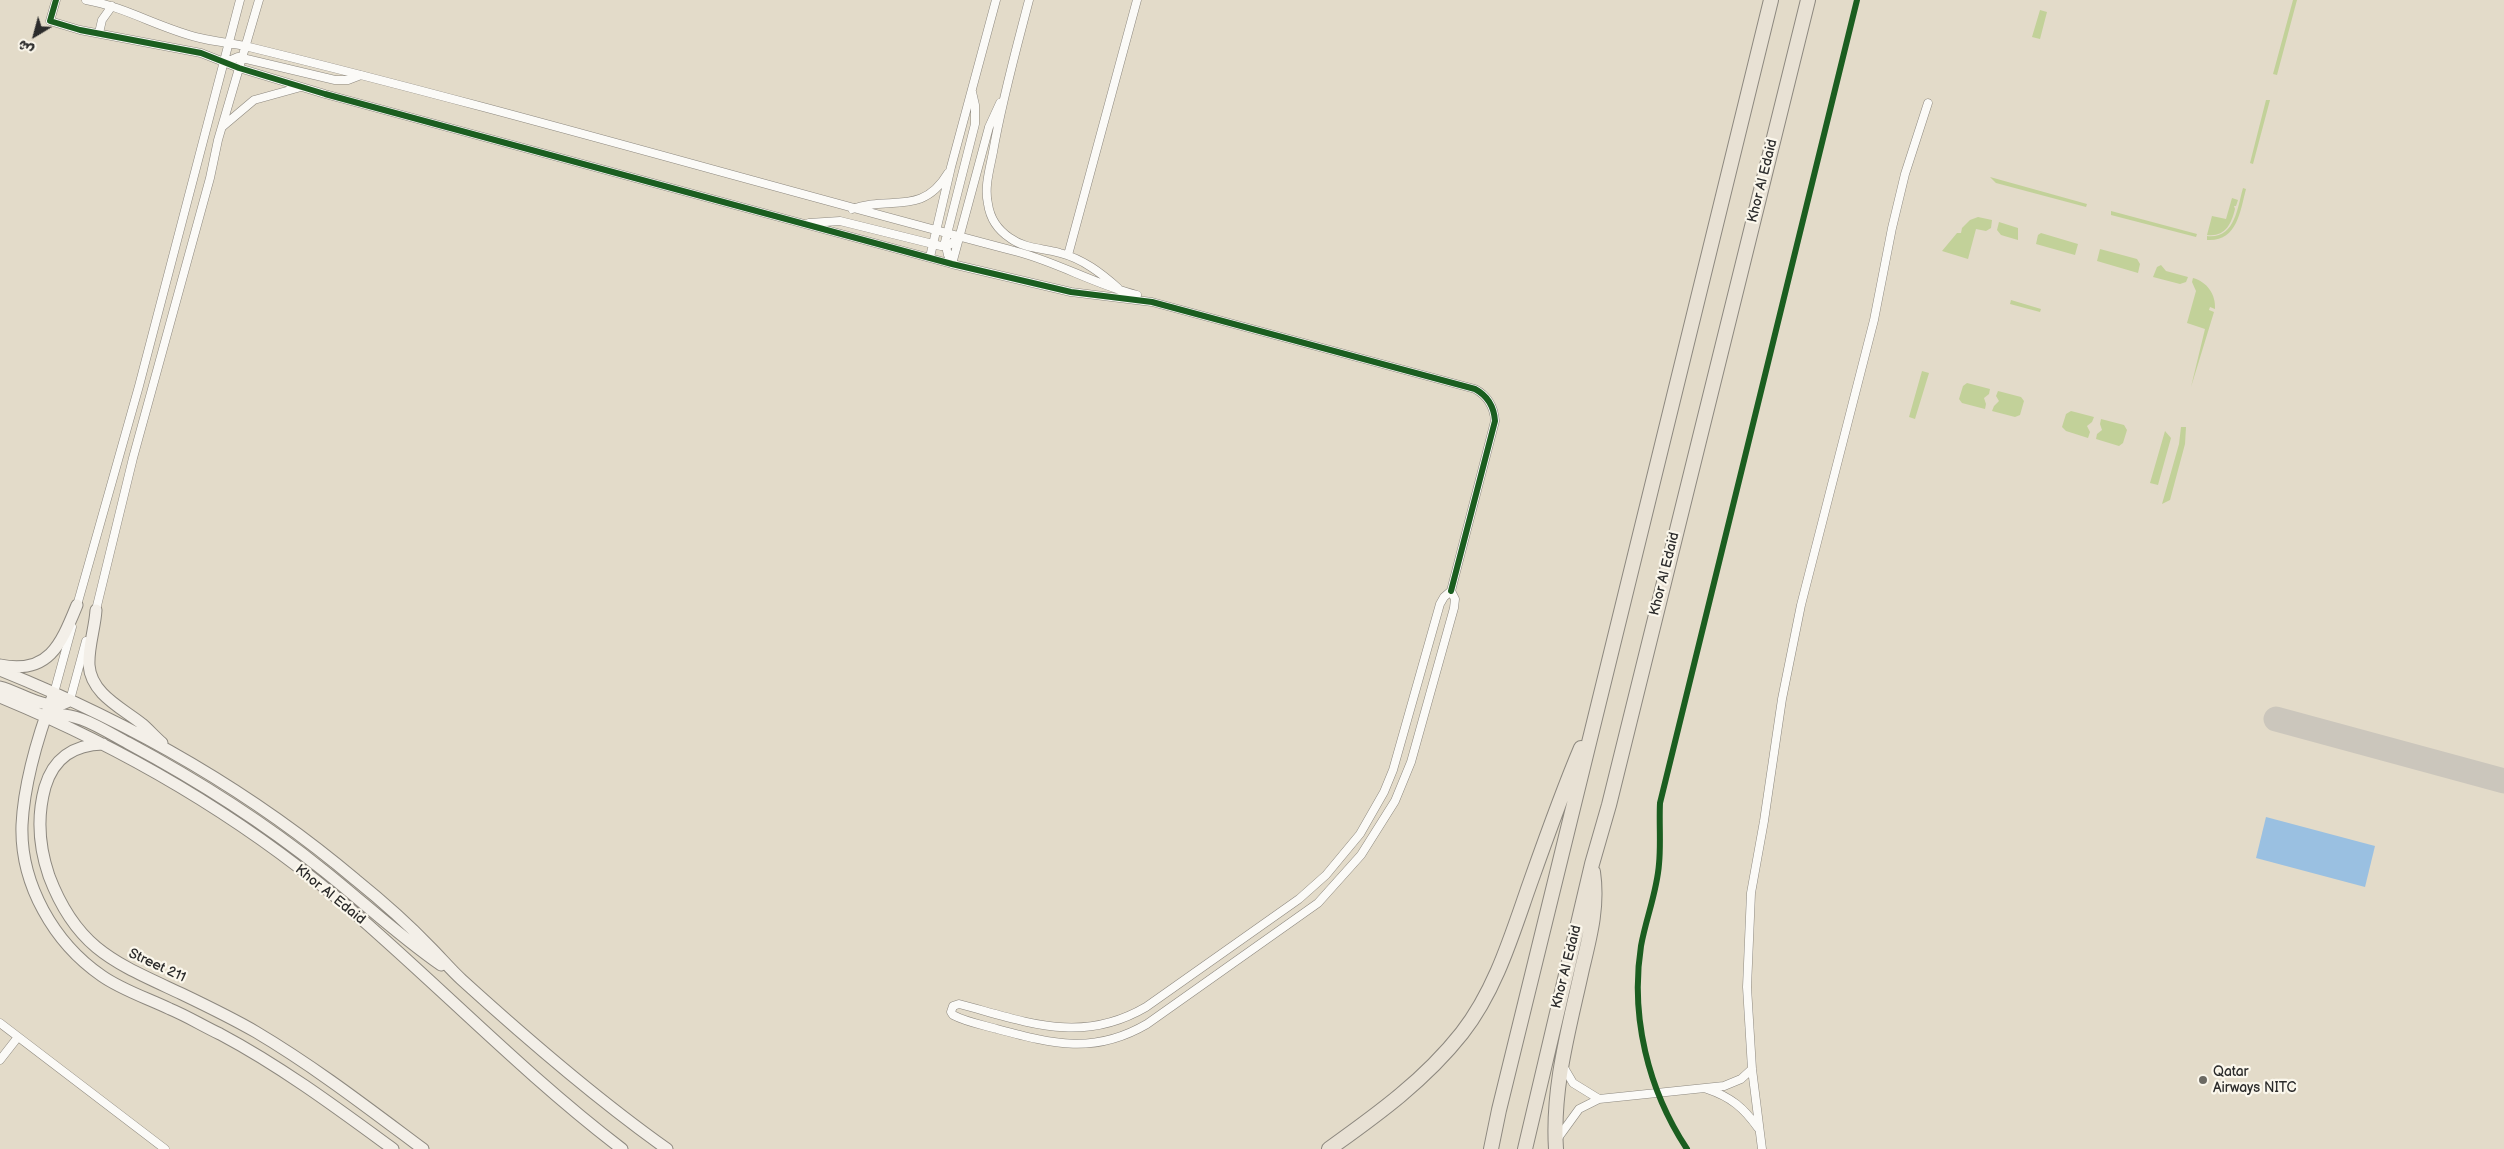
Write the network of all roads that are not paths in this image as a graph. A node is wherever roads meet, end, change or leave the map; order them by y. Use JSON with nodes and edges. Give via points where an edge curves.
{"nodes":[{"id":1,"x":56,"y":0,"type":"edge"},
{"id":2,"x":86,"y":0,"type":"edge"},
{"id":3,"x":240,"y":0,"type":"edge"},
{"id":4,"x":259,"y":0,"type":"edge"},
{"id":5,"x":996,"y":0,"type":"edge"},
{"id":6,"x":1029,"y":0,"type":"edge"},
{"id":7,"x":1137,"y":0,"type":"edge"},
{"id":8,"x":1772,"y":0,"type":"edge"},
{"id":9,"x":1808,"y":0,"type":"edge"},
{"id":10,"x":100,"y":1,"type":"edge"},
{"id":11,"x":112,"y":6,"type":"junction"},
{"id":12,"x":99,"y":33,"type":"junction"},
{"id":13,"x":230,"y":43,"type":"junction"},
{"id":14,"x":246,"y":46,"type":"junction"},
{"id":15,"x":242,"y":57,"type":"junction"},
{"id":16,"x":224,"y":63,"type":"junction"},
{"id":17,"x":239,"y":68,"type":"junction"},
{"id":18,"x":361,"y":76,"type":"junction"},
{"id":19,"x":301,"y":86,"type":"junction"},
{"id":20,"x":971,"y":90,"type":"junction"},
{"id":21,"x":1002,"y":101,"type":"junction"},
{"id":22,"x":1928,"y":103,"type":"dead end"},
{"id":23,"x":221,"y":129,"type":"junction"},
{"id":24,"x":951,"y":167,"type":"junction"},
{"id":25,"x":852,"y":209,"type":"junction"},
{"id":26,"x":807,"y":224,"type":"junction"},
{"id":27,"x":936,"y":232,"type":"junction"},
{"id":28,"x":946,"y":234,"type":"junction"},
{"id":29,"x":959,"y":238,"type":"junction"},
{"id":30,"x":933,"y":244,"type":"junction"},
{"id":31,"x":946,"y":246,"type":"junction"},
{"id":32,"x":1068,"y":255,"type":"junction"},
{"id":33,"x":930,"y":257,"type":"junction"},
{"id":34,"x":952,"y":264,"type":"junction"},
{"id":35,"x":1120,"y":290,"type":"junction"},
{"id":36,"x":1152,"y":302,"type":"junction"},
{"id":37,"x":1451,"y":591,"type":"junction"},
{"id":38,"x":77,"y":605,"type":"junction"},
{"id":39,"x":96,"y":610,"type":"junction"},
{"id":40,"x":0,"y":665,"type":"edge"},
{"id":41,"x":0,"y":670,"type":"edge"},
{"id":42,"x":0,"y":687,"type":"edge"},
{"id":43,"x":54,"y":693,"type":"junction"},
{"id":44,"x":0,"y":697,"type":"edge"},
{"id":45,"x":70,"y":700,"type":"junction"},
{"id":46,"x":1598,"y":710,"type":"junction"},
{"id":47,"x":48,"y":711,"type":"junction"},
{"id":48,"x":105,"y":744,"type":"junction"},
{"id":49,"x":170,"y":752,"type":"junction"},
{"id":50,"x":1592,"y":864,"type":"junction"},
{"id":51,"x":460,"y":978,"type":"junction"},
{"id":52,"x":0,"y":1023,"type":"edge"},
{"id":53,"x":18,"y":1037,"type":"junction"},
{"id":54,"x":0,"y":1060,"type":"edge"},
{"id":55,"x":1562,"y":1062,"type":"junction"},
{"id":56,"x":1752,"y":1069,"type":"junction"},
{"id":57,"x":1703,"y":1088,"type":"junction"},
{"id":58,"x":1599,"y":1099,"type":"junction"},
{"id":59,"x":1759,"y":1129,"type":"junction"},
{"id":60,"x":1556,"y":1146,"type":"edge"},
{"id":61,"x":165,"y":1149,"type":"edge"},
{"id":62,"x":393,"y":1149,"type":"edge"},
{"id":63,"x":423,"y":1149,"type":"edge"},
{"id":64,"x":622,"y":1149,"type":"edge"},
{"id":65,"x":667,"y":1149,"type":"edge"},
{"id":66,"x":1329,"y":1149,"type":"edge"},
{"id":67,"x":1491,"y":1149,"type":"edge"},
{"id":68,"x":1524,"y":1149,"type":"edge"},
{"id":69,"x":1762,"y":1149,"type":"edge"}],
"edges":[{"from":1,"to":12,"type":"street","via":[[50,21]]},
{"from":2,"to":10,"type":"street"},
{"from":3,"to":13,"type":"street"},
{"from":4,"to":14,"type":"street"},
{"from":5,"to":20,"type":"street"},
{"from":6,"to":21,"type":"street"},
{"from":7,"to":32,"type":"street"},
{"from":8,"to":46,"type":"highway"},
{"from":9,"to":50,"type":"highway","name":"Khor Al Edaid"},
{"from":10,"to":11,"type":"street"},
{"from":11,"to":12,"type":"street","via":[[102,20]]},
{"from":11,"to":13,"type":"street","via":[[165,28]]},
{"from":12,"to":16,"type":"street","via":[[174,47]]},
{"from":13,"to":14,"type":"street"},
{"from":13,"to":16,"type":"street"},
{"from":14,"to":15,"type":"street"},
{"from":14,"to":18,"type":"street"},
{"from":15,"to":16,"type":"street","via":[[234,57]]},
{"from":15,"to":17,"type":"street"},
{"from":15,"to":18,"type":"street","via":[[335,80]]},
{"from":16,"to":17,"type":"street"},
{"from":16,"to":38,"type":"street","via":[[139,386]]},
{"from":17,"to":19,"type":"street"},
{"from":17,"to":23,"type":"street"},
{"from":18,"to":25,"type":"street"},
{"from":19,"to":23,"type":"street","via":[[254,100]]},
{"from":19,"to":26,"type":"street"},
{"from":20,"to":24,"type":"street"},
{"from":20,"to":28,"type":"street","via":[[975,124]]},
{"from":21,"to":29,"type":"street","via":[[989,127]]},
{"from":21,"to":32,"type":"street","via":[[986,195],[991,215],[1002,232],[1020,244]]},
{"from":22,"to":56,"type":"street","via":[[1894,215],[1874,320],[1786,675],[1751,893],[1747,987]]},
{"from":23,"to":39,"type":"street"},
{"from":24,"to":25,"type":"street","via":[[941,183],[918,200]]},
{"from":24,"to":27,"type":"street"},
{"from":25,"to":27,"type":"street"},
{"from":26,"to":30,"type":"street","via":[[840,221]]},
{"from":26,"to":33,"type":"street"},
{"from":27,"to":28,"type":"street"},
{"from":27,"to":30,"type":"street"},
{"from":28,"to":29,"type":"street"},
{"from":28,"to":31,"type":"street"},
{"from":29,"to":31,"type":"street"},
{"from":29,"to":34,"type":"street"},
{"from":29,"to":35,"type":"street","via":[[1022,253]]},
{"from":30,"to":31,"type":"street"},
{"from":30,"to":33,"type":"street"},
{"from":31,"to":34,"type":"street"},
{"from":32,"to":35,"type":"street","via":[[1096,270]]},
{"from":33,"to":34,"type":"street"},
{"from":34,"to":36,"type":"street","via":[[1076,293]]},
{"from":35,"to":36,"type":"street"},
{"from":36,"to":37,"type":"street","via":[[1475,389],[1488,398],[1495,413],[1494,429]]},
{"from":37,"to":37,"type":"street","via":[[1440,604],[1389,782],[1360,834],[1313,888],[1146,1007],[1117,1022],[1086,1028],[1053,1028],[960,1004],[953,1006],[953,1015],[1056,1044],[1090,1044],[1115,1039],[1152,1021],[1318,903],[1361,856],[1385,820],[1404,782],[1454,608]]},
{"from":38,"to":40,"type":"main road","via":[[62,640],[44,660],[20,667]]},
{"from":38,"to":43,"type":"street"},
{"from":39,"to":45,"type":"street"},
{"from":39,"to":49,"type":"main road","via":[[90,657],[95,683]]},
{"from":41,"to":43,"type":"main road"},
{"from":42,"to":47,"type":"main road"},
{"from":43,"to":45,"type":"main road","name":"Khor Al Edaid"},
{"from":43,"to":47,"type":"main road"},
{"from":44,"to":47,"type":"main road","name":"Khor Al Edaid"},
{"from":45,"to":47,"type":"main road"},
{"from":45,"to":49,"type":"main road","name":"Khor Al Edaid"},
{"from":46,"to":66,"type":"highway","via":[[1565,786],[1508,946],[1478,1008],[1463,1032],[1423,1076]]},
{"from":46,"to":67,"type":"highway"},
{"from":47,"to":48,"type":"main road","name":"Khor Al Edaid"},
{"from":47,"to":51,"type":"main road","via":[[88,723],[214,793],[291,845],[408,942]]},
{"from":47,"to":62,"type":"main road","via":[[29,779],[23,841],[37,898],[69,947],[113,983],[196,1022],[281,1070]]},
{"from":48,"to":63,"type":"main road","name":"Street 211","via":[[80,746],[59,759],[48,775],[40,809],[41,842],[48,872],[76,927],[120,966],[229,1017],[299,1059]]},
{"from":48,"to":64,"type":"main road","name":"Khor Al Edaid","via":[[216,810],[310,877]]},
{"from":49,"to":51,"type":"main road","name":"Khor Al Edaid","via":[[253,803],[329,858],[405,923]]},
{"from":50,"to":55,"type":"highway","via":[[1596,908]]},
{"from":50,"to":68,"type":"highway","name":"Khor Al Edaid"},
{"from":51,"to":65,"type":"main road","name":"Khor Al Edaid","via":[[604,1102]]},
{"from":52,"to":53,"type":"street"},
{"from":53,"to":54,"type":"street"},
{"from":53,"to":61,"type":"street"},
{"from":55,"to":58,"type":"street","via":[[1573,1083]]},
{"from":55,"to":60,"type":"highway","via":[[1556,1094]]},
{"from":56,"to":57,"type":"street","via":[[1732,1084]]},
{"from":56,"to":59,"type":"street"},
{"from":57,"to":58,"type":"street"},
{"from":57,"to":59,"type":"street","via":[[1731,1099]]},
{"from":58,"to":60,"type":"street","via":[[1579,1109]]},
{"from":59,"to":69,"type":"street"}]}
